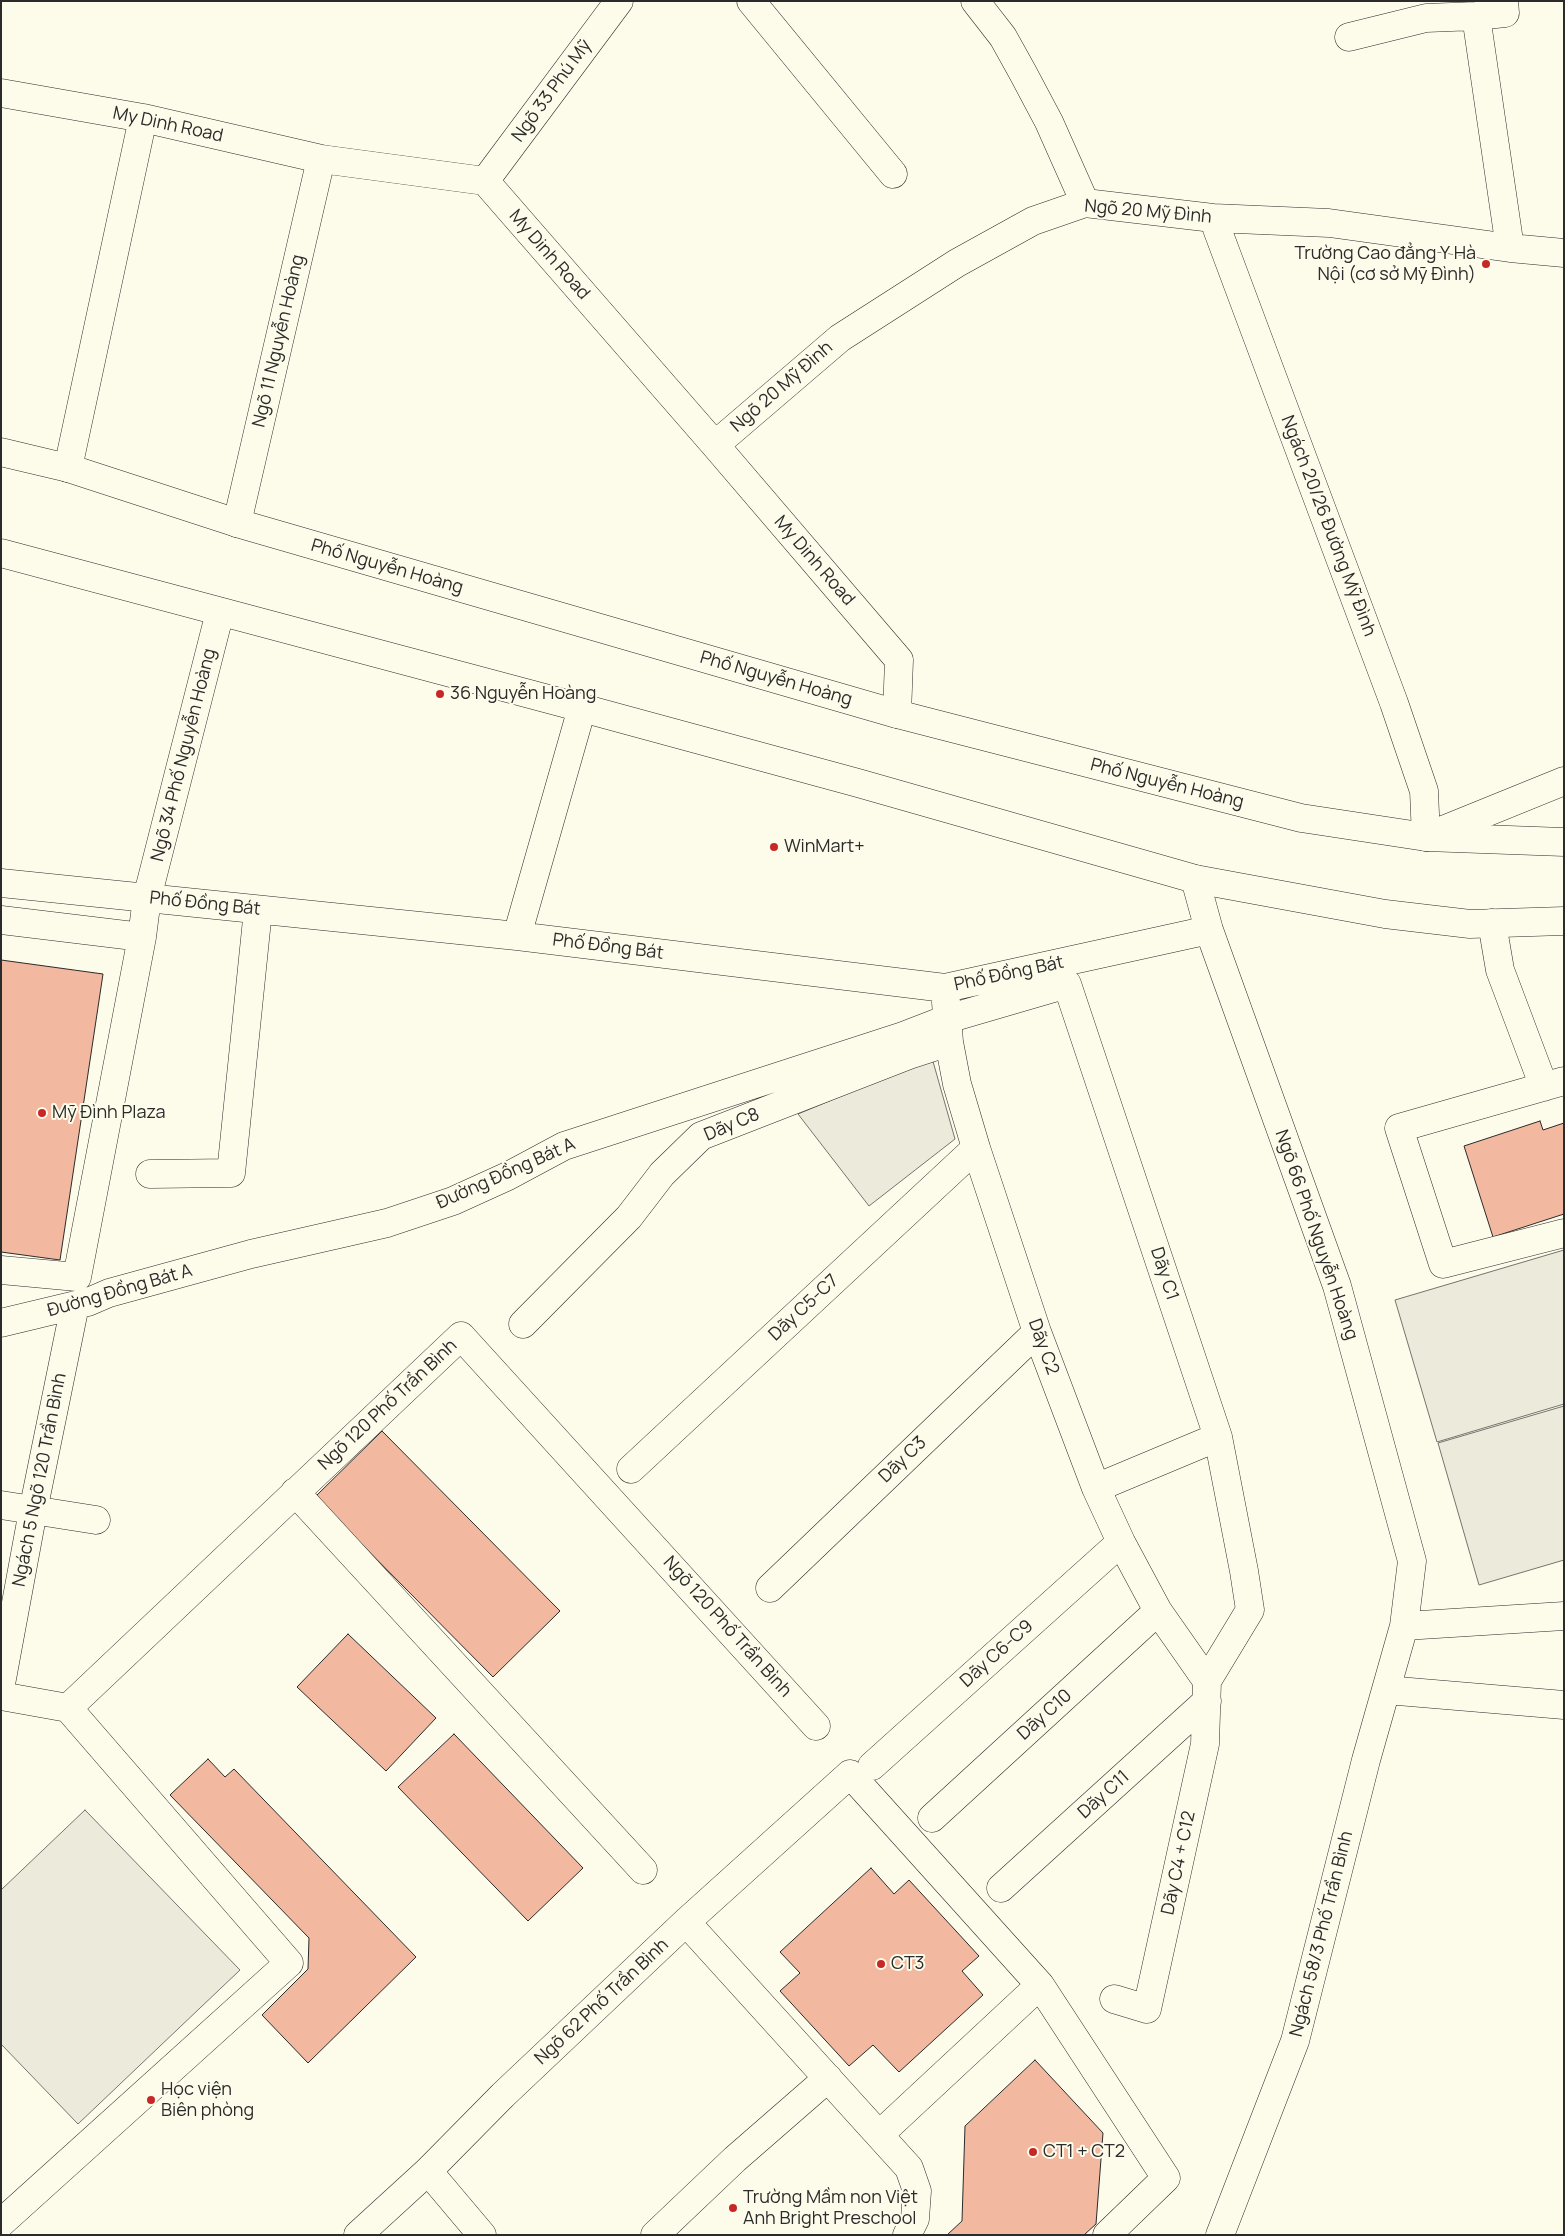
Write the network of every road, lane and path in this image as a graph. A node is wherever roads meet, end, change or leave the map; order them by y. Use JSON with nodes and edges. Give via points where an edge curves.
{"nodes":[{"id":1,"x":619,"y":1,"type":"edge"},
{"id":2,"x":751,"y":1,"type":"edge"},
{"id":3,"x":975,"y":1,"type":"edge"},
{"id":4,"x":1504,"y":1,"type":"edge"},
{"id":5,"x":1476,"y":16,"type":"junction"},
{"id":6,"x":1349,"y":37,"type":"dead end"},
{"id":7,"x":1,"y":93,"type":"edge"},
{"id":8,"x":143,"y":118,"type":"junction"},
{"id":9,"x":321,"y":159,"type":"junction"},
{"id":10,"x":893,"y":174,"type":"dead end"},
{"id":11,"x":485,"y":181,"type":"junction"},
{"id":12,"x":1085,"y":203,"type":"junction"},
{"id":13,"x":1213,"y":218,"type":"junction"},
{"id":14,"x":1510,"y":248,"type":"junction"},
{"id":15,"x":1564,"y":253,"type":"edge"},
{"id":16,"x":716,"y":445,"type":"junction"},
{"id":17,"x":1,"y":452,"type":"edge"},
{"id":18,"x":68,"y":468,"type":"junction"},
{"id":19,"x":237,"y":523,"type":"junction"},
{"id":20,"x":1,"y":554,"type":"edge"},
{"id":21,"x":220,"y":612,"type":"junction"},
{"id":22,"x":582,"y":708,"type":"junction"},
{"id":23,"x":897,"y":714,"type":"junction"},
{"id":24,"x":1564,"y":781,"type":"edge"},
{"id":25,"x":1426,"y":837,"type":"junction"},
{"id":26,"x":1564,"y":842,"type":"edge"},
{"id":27,"x":1195,"y":879,"type":"junction"},
{"id":28,"x":1,"y":883,"type":"edge"},
{"id":29,"x":147,"y":898,"type":"junction"},
{"id":30,"x":258,"y":910,"type":"junction"},
{"id":31,"x":1,"y":920,"type":"edge"},
{"id":32,"x":1564,"y":921,"type":"edge"},
{"id":33,"x":1492,"y":923,"type":"junction"},
{"id":34,"x":1209,"y":930,"type":"junction"},
{"id":35,"x":517,"y":936,"type":"junction"},
{"id":36,"x":142,"y":937,"type":"junction"},
{"id":37,"x":945,"y":988,"type":"junction"},
{"id":38,"x":948,"y":1030,"type":"junction"},
{"id":39,"x":1554,"y":1084,"type":"edge"},
{"id":40,"x":976,"y":1148,"type":"junction"},
{"id":41,"x":150,"y":1174,"type":"dead end"},
{"id":42,"x":1564,"y":1233,"type":"edge"},
{"id":43,"x":1,"y":1270,"type":"edge"},
{"id":44,"x":75,"y":1305,"type":"junction"},
{"id":45,"x":1,"y":1323,"type":"edge"},
{"id":46,"x":522,"y":1324,"type":"dead end"},
{"id":47,"x":1036,"y":1332,"type":"junction"},
{"id":48,"x":1218,"y":1437,"type":"junction"},
{"id":49,"x":631,"y":1469,"type":"dead end"},
{"id":50,"x":1096,"y":1488,"type":"junction"},
{"id":51,"x":295,"y":1492,"type":"junction"},
{"id":52,"x":1,"y":1505,"type":"edge"},
{"id":53,"x":33,"y":1511,"type":"junction"},
{"id":54,"x":96,"y":1520,"type":"dead end"},
{"id":55,"x":1121,"y":1542,"type":"junction"},
{"id":56,"x":770,"y":1588,"type":"dead end"},
{"id":57,"x":1158,"y":1611,"type":"junction"},
{"id":58,"x":1564,"y":1616,"type":"edge"},
{"id":59,"x":1404,"y":1626,"type":"junction"},
{"id":60,"x":1,"y":1684,"type":"edge"},
{"id":61,"x":1386,"y":1690,"type":"junction"},
{"id":62,"x":1207,"y":1691,"type":"junction"},
{"id":63,"x":1,"y":1696,"type":"edge"},
{"id":64,"x":1564,"y":1705,"type":"edge"},
{"id":65,"x":68,"y":1708,"type":"junction"},
{"id":66,"x":816,"y":1726,"type":"dead end"},
{"id":67,"x":861,"y":1770,"type":"junction"},
{"id":68,"x":932,"y":1818,"type":"dead end"},
{"id":69,"x":643,"y":1870,"type":"dead end"},
{"id":70,"x":1001,"y":1888,"type":"dead end"},
{"id":71,"x":686,"y":1922,"type":"junction"},
{"id":72,"x":1040,"y":1985,"type":"junction"},
{"id":73,"x":1114,"y":1999,"type":"dead end"},
{"id":74,"x":828,"y":2078,"type":"junction"},
{"id":75,"x":880,"y":2134,"type":"junction"},
{"id":76,"x":428,"y":2171,"type":"junction"},
{"id":77,"x":1,"y":2223,"type":"edge"},
{"id":78,"x":358,"y":2235,"type":"edge"},
{"id":79,"x":482,"y":2235,"type":"edge"},
{"id":80,"x":655,"y":2235,"type":"edge"},
{"id":81,"x":906,"y":2235,"type":"edge"},
{"id":82,"x":1107,"y":2235,"type":"edge"},
{"id":83,"x":1220,"y":2235,"type":"edge"}],
"edges":[{"from":1,"to":11,"type":"street","name":"Ngõ 33 Phú Mỹ"},
{"from":2,"to":10,"type":"street"},
{"from":3,"to":12,"type":"street","via":[[1003,37],[1023,73]]},
{"from":4,"to":5,"type":"street","via":[[1505,12]]},
{"from":5,"to":6,"type":"street","via":[[1426,18]]},
{"from":5,"to":14,"type":"street"},
{"from":7,"to":8,"type":"street","name":"My Dinh Road"},
{"from":8,"to":9,"type":"street","name":"My Dinh Road"},
{"from":8,"to":18,"type":"street"},
{"from":9,"to":11,"type":"street","name":"My Dinh Road"},
{"from":9,"to":19,"type":"street","name":"Ngõ 11 Nguyễn Hoàng"},
{"from":11,"to":16,"type":"street","name":"My Dinh Road"},
{"from":12,"to":13,"type":"street","name":"Ngõ 20 Mỹ Đình"},
{"from":12,"to":16,"type":"street","name":"Ngõ 20 Mỹ Đình","via":[[1033,221],[958,263],[840,338]]},
{"from":13,"to":14,"type":"street","name":"Ngõ 20 Mỹ Đình","via":[[1329,223]]},
{"from":13,"to":25,"type":"street","name":"Ngách 20/26 Đường Mỹ Đình","via":[[1394,703],[1424,791]]},
{"from":14,"to":15,"type":"street","name":"Ngõ 20 Mỹ Đình"},
{"from":16,"to":23,"type":"street","name":"My Dinh Road","via":[[899,660]]},
{"from":17,"to":18,"type":"street","name":"Phố Nguyễn Hoàng"},
{"from":18,"to":19,"type":"street","name":"Phố Nguyễn Hoàng"},
{"from":19,"to":23,"type":"street","name":"Phố Nguyễn Hoàng"},
{"from":20,"to":21,"type":"street"},
{"from":21,"to":22,"type":"street"},
{"from":21,"to":29,"type":"street","name":"Ngõ 34 Phố Nguyễn Hoàng"},
{"from":22,"to":27,"type":"street"},
{"from":22,"to":35,"type":"street"},
{"from":23,"to":25,"type":"street","name":"Phố Nguyễn Hoàng","via":[[1301,818]]},
{"from":24,"to":25,"type":"street"},
{"from":25,"to":26,"type":"street","name":"Phố Nguyễn Hoàng"},
{"from":27,"to":33,"type":"street","via":[[1385,914],[1470,924]]},
{"from":27,"to":34,"type":"street","name":"Ngõ 66 Phố Nguyễn Hoàng"},
{"from":28,"to":29,"type":"street","name":"Phố Đồng Bát"},
{"from":29,"to":30,"type":"street","name":"Phố Đồng Bát"},
{"from":29,"to":36,"type":"street","name":"Ngõ 34 Phố Nguyễn Hoàng"},
{"from":30,"to":35,"type":"street","name":"Phố Đồng Bát"},
{"from":30,"to":41,"type":"street","via":[[231,1173]]},
{"from":31,"to":36,"type":"street"},
{"from":32,"to":33,"type":"street"},
{"from":33,"to":39,"type":"street","via":[[1500,970]]},
{"from":34,"to":37,"type":"street","name":"Phố Đồng Bát"},
{"from":34,"to":59,"type":"street","name":"Ngõ 66 Phố Nguyễn Hoàng","via":[[1337,1286],[1412,1561]]},
{"from":35,"to":37,"type":"street","name":"Phố Đồng Bát"},
{"from":36,"to":43,"type":"street","name":"Ngõ 34 Phố Nguyễn Hoàng","via":[[78,1277]]},
{"from":37,"to":38,"type":"street","name":"Dãy C2"},
{"from":38,"to":40,"type":"street","name":"Dãy C2","via":[[957,1084]]},
{"from":38,"to":44,"type":"street","name":"Đường Đồng Bát A","via":[[903,1036],[564,1146],[508,1176],[434,1207],[386,1222],[251,1254]]},
{"from":38,"to":46,"type":"street","name":"Dãy C8","via":[[909,1055],[701,1136],[662,1174],[629,1217]]},
{"from":38,"to":48,"type":"street","name":"Dãy C1","via":[[1067,984]]},
{"from":39,"to":42,"type":"street","via":[[1399,1128],[1443,1264]]},
{"from":40,"to":47,"type":"street","name":"Dãy C2"},
{"from":40,"to":49,"type":"street","name":"Dãy C5-C7"},
{"from":44,"to":45,"type":"street","name":"Đường Đồng Bát A"},
{"from":44,"to":53,"type":"street","name":"Ngách 5 Ngõ 120 Trần Bình"},
{"from":47,"to":50,"type":"street","name":"Dãy C2"},
{"from":47,"to":56,"type":"street","name":"Dãy C3"},
{"from":48,"to":50,"type":"street"},
{"from":48,"to":62,"type":"street","name":"Dãy C1","via":[[1250,1610]]},
{"from":50,"to":55,"type":"street","name":"Dãy C2"},
{"from":51,"to":65,"type":"street","name":"Ngõ 120 Phố Trần Bình"},
{"from":51,"to":66,"type":"street","name":"Ngõ 120 Phố Trần Bình","via":[[461,1336]]},
{"from":51,"to":69,"type":"street"},
{"from":52,"to":53,"type":"street"},
{"from":53,"to":54,"type":"street"},
{"from":53,"to":60,"type":"street","name":"Ngách 5 Ngõ 120 Trần Bình"},
{"from":55,"to":57,"type":"street","name":"Dãy C2"},
{"from":55,"to":67,"type":"street","name":"Dãy C6-C9"},
{"from":57,"to":62,"type":"street","name":"Dãy C2"},
{"from":57,"to":68,"type":"street","name":"Dãy C10"},
{"from":58,"to":59,"type":"street"},
{"from":59,"to":61,"type":"street","name":"Ngách 58/3 Phố Trần Bình"},
{"from":61,"to":64,"type":"street"},
{"from":61,"to":83,"type":"street","name":"Ngách 58/3 Phố Trần Bình","via":[[1295,2041]]},
{"from":62,"to":70,"type":"street","name":"Dãy C11"},
{"from":62,"to":73,"type":"street","name":"Dãy C4 + C12","via":[[1206,1744],[1147,2009]]},
{"from":63,"to":65,"type":"street"},
{"from":65,"to":77,"type":"street","via":[[289,1963]]},
{"from":67,"to":71,"type":"street","name":"Ngõ 62 Phố Trần Bình"},
{"from":67,"to":72,"type":"street"},
{"from":71,"to":74,"type":"street"},
{"from":71,"to":76,"type":"street","name":"Ngõ 62 Phố Trần Bình","via":[[503,2095]]},
{"from":72,"to":75,"type":"street"},
{"from":72,"to":82,"type":"street","via":[[1166,2178]]},
{"from":74,"to":75,"type":"street"},
{"from":74,"to":80,"type":"street","via":[[735,2159]]},
{"from":75,"to":81,"type":"street","via":[[909,2168],[916,2191],[915,2219]]},
{"from":76,"to":78,"type":"street","name":"Ngõ 62 Phố Trần Bình"},
{"from":76,"to":79,"type":"street"}]}
